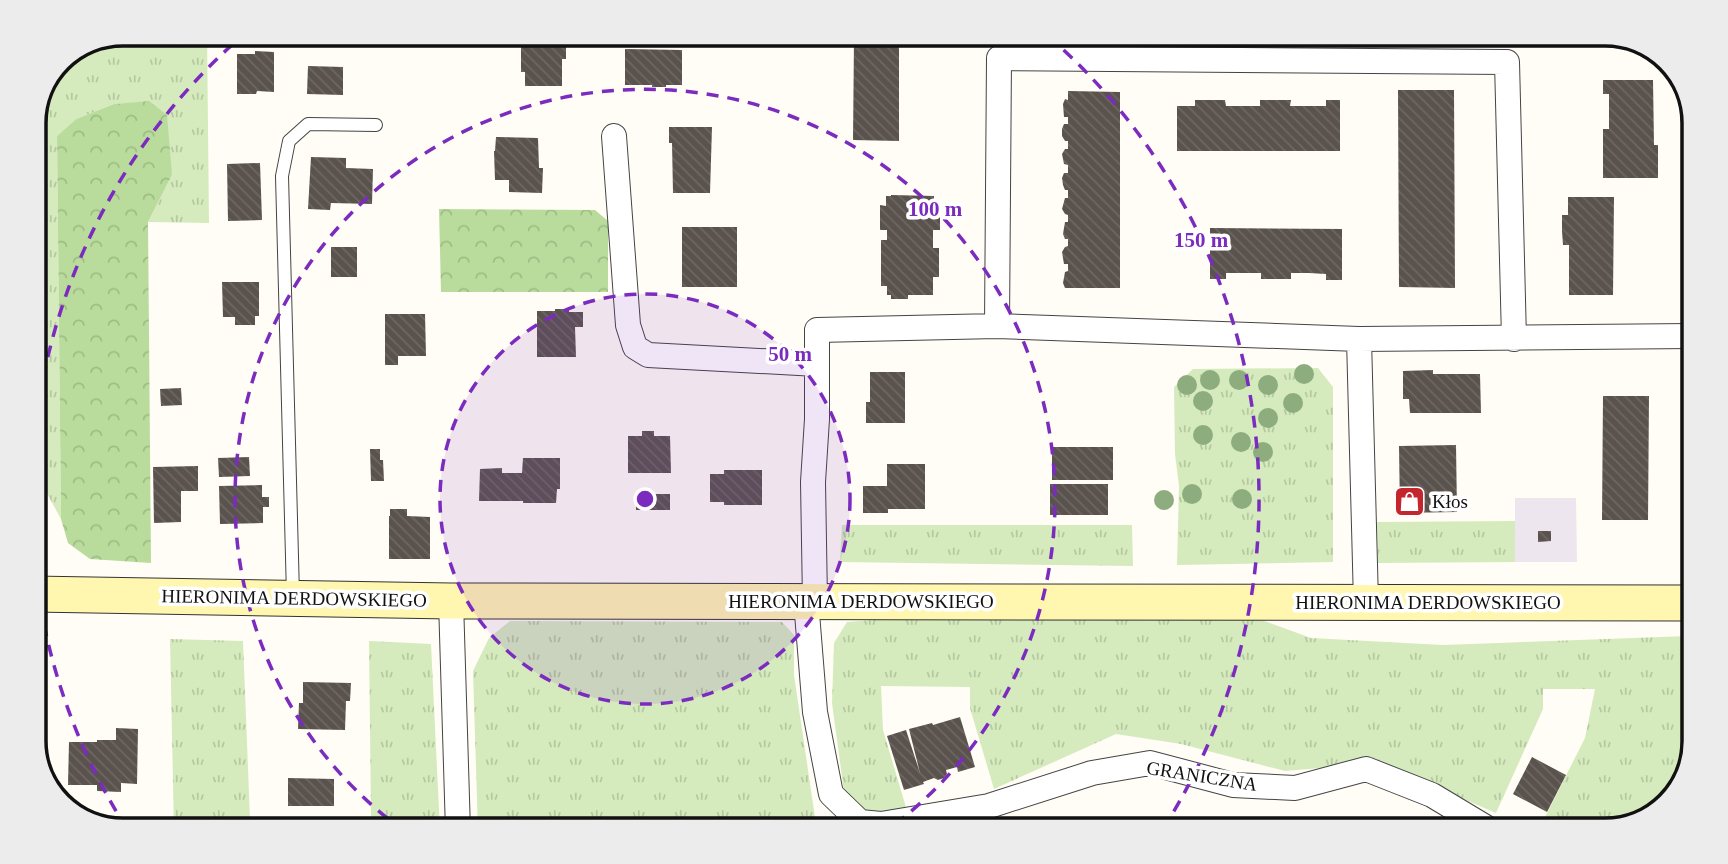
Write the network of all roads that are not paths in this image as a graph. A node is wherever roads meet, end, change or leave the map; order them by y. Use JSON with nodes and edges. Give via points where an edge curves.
{"nodes":[{"id":1,"x":376,"y":125,"type":"dead end"},
{"id":2,"x":614,"y":136,"type":"dead end"},
{"id":3,"x":997,"y":326,"type":"junction"},
{"id":4,"x":1682,"y":336,"type":"edge"},
{"id":5,"x":1514,"y":338,"type":"junction"},
{"id":6,"x":1359,"y":339,"type":"junction"},
{"id":7,"x":817,"y":364,"type":"junction"},
{"id":8,"x":46,"y":594,"type":"edge"},
{"id":9,"x":294,"y":599,"type":"junction"},
{"id":10,"x":451,"y":601,"type":"junction"},
{"id":11,"x":811,"y":601,"type":"junction"},
{"id":12,"x":1366,"y":602,"type":"junction"},
{"id":13,"x":1682,"y":603,"type":"edge"},
{"id":14,"x":458,"y":818,"type":"edge"},
{"id":15,"x":853,"y":818,"type":"edge"},
{"id":16,"x":917,"y":818,"type":"edge"},
{"id":17,"x":1470,"y":818,"type":"edge"}],
"edges":[{"from":1,"to":9,"type":"lane","via":[[308,124],[289,141],[282,176]]},
{"from":2,"to":7,"type":"street","via":[[628,325],[635,346],[648,355]]},
{"from":3,"to":5,"type":"street","via":[[999,58],[1507,62]]},
{"from":3,"to":6,"type":"street"},
{"from":3,"to":7,"type":"street","name":"GRANICZNA","via":[[817,330]]},
{"from":4,"to":5,"type":"street"},
{"from":5,"to":6,"type":"street"},
{"from":6,"to":12,"type":"street"},
{"from":7,"to":11,"type":"street","name":"GRANICZNA"},
{"from":8,"to":9,"type":"street","name":"HIERONIMA DERDOWSKIEGO"},
{"from":9,"to":10,"type":"street","name":"HIERONIMA DERDOWSKIEGO"},
{"from":10,"to":11,"type":"street","name":"HIERONIMA DERDOWSKIEGO"},
{"from":10,"to":14,"type":"street"},
{"from":11,"to":12,"type":"street","name":"HIERONIMA DERDOWSKIEGO"},
{"from":11,"to":15,"type":"street","name":"GRANICZNA","via":[[815,712],[831,794]]},
{"from":12,"to":13,"type":"street","name":"HIERONIMA DERDOWSKIEGO"},
{"from":16,"to":17,"type":"street","name":"GRANICZNA","via":[[989,806],[1092,773],[1150,763],[1233,785],[1295,788],[1366,769],[1432,795]]}]}
